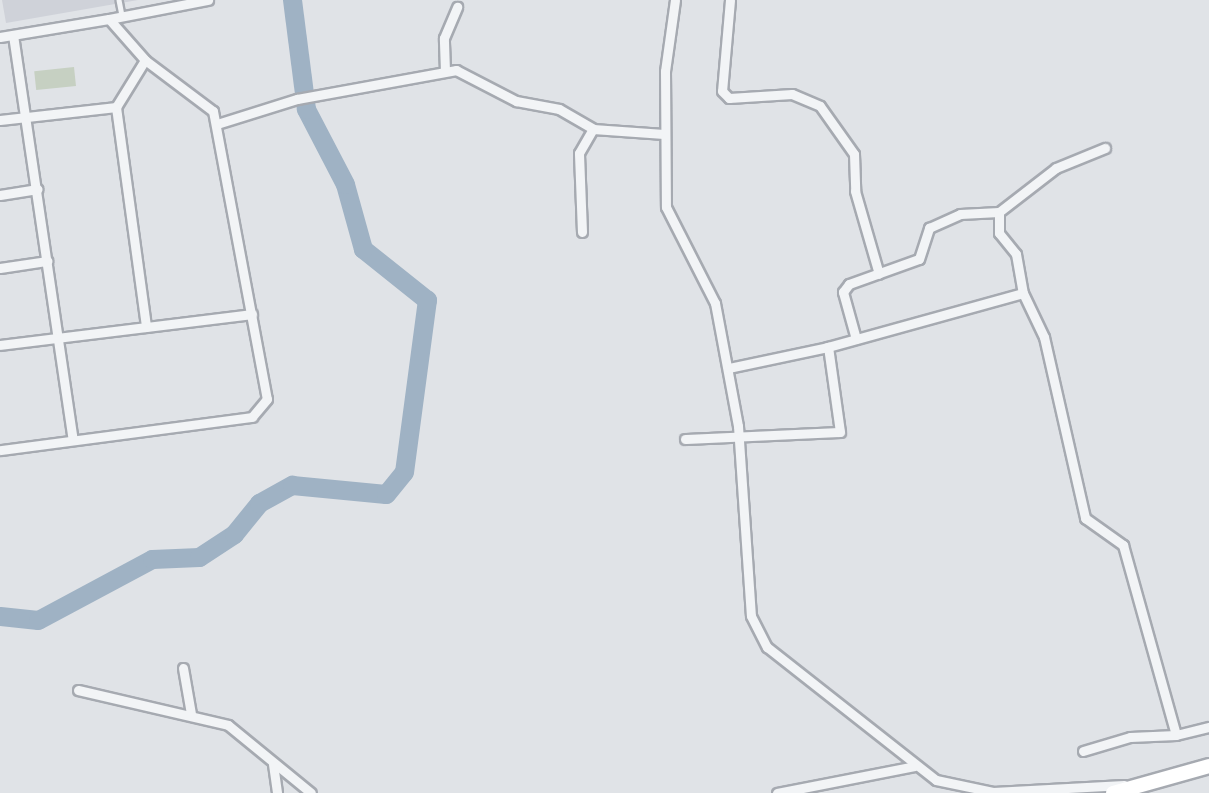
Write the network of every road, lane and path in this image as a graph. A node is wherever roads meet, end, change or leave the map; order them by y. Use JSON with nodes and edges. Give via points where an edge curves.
{"nodes":[{"id":1,"x":148,"y":0,"type":"edge"},
{"id":2,"x":208,"y":0,"type":"edge"},
{"id":3,"x":675,"y":0,"type":"edge"},
{"id":4,"x":730,"y":0,"type":"edge"},
{"id":5,"x":119,"y":1,"type":"edge"},
{"id":6,"x":457,"y":7,"type":"dead end"},
{"id":7,"x":150,"y":11,"type":"junction"},
{"id":8,"x":122,"y":17,"type":"junction"},
{"id":9,"x":109,"y":19,"type":"junction"},
{"id":10,"x":12,"y":35,"type":"junction"},
{"id":11,"x":0,"y":37,"type":"edge"},
{"id":12,"x":145,"y":60,"type":"junction"},
{"id":13,"x":445,"y":71,"type":"junction"},
{"id":14,"x":116,"y":107,"type":"junction"},
{"id":15,"x":28,"y":116,"type":"junction"},
{"id":16,"x":0,"y":120,"type":"edge"},
{"id":17,"x":217,"y":124,"type":"junction"},
{"id":18,"x":593,"y":130,"type":"junction"},
{"id":19,"x":664,"y":134,"type":"junction"},
{"id":20,"x":1105,"y":148,"type":"dead end"},
{"id":21,"x":38,"y":190,"type":"junction"},
{"id":22,"x":0,"y":195,"type":"edge"},
{"id":23,"x":999,"y":212,"type":"junction"},
{"id":24,"x":582,"y":232,"type":"dead end"},
{"id":25,"x":47,"y":261,"type":"junction"},
{"id":26,"x":0,"y":268,"type":"edge"},
{"id":27,"x":880,"y":274,"type":"junction"},
{"id":28,"x":1023,"y":293,"type":"junction"},
{"id":29,"x":252,"y":314,"type":"junction"},
{"id":30,"x":146,"y":327,"type":"junction"},
{"id":31,"x":57,"y":338,"type":"junction"},
{"id":32,"x":856,"y":339,"type":"junction"},
{"id":33,"x":0,"y":345,"type":"edge"},
{"id":34,"x":828,"y":346,"type":"junction"},
{"id":35,"x":729,"y":368,"type":"junction"},
{"id":36,"x":73,"y":439,"type":"junction"},
{"id":37,"x":685,"y":439,"type":"dead end"},
{"id":38,"x":738,"y":440,"type":"junction"},
{"id":39,"x":0,"y":450,"type":"edge"},
{"id":40,"x":183,"y":668,"type":"dead end"},
{"id":41,"x":78,"y":690,"type":"dead end"},
{"id":42,"x":191,"y":714,"type":"junction"},
{"id":43,"x":1209,"y":727,"type":"edge"},
{"id":44,"x":1176,"y":735,"type":"junction"},
{"id":45,"x":1083,"y":751,"type":"dead end"},
{"id":46,"x":273,"y":764,"type":"junction"},
{"id":47,"x":914,"y":766,"type":"junction"},
{"id":48,"x":1209,"y":766,"type":"edge"},
{"id":49,"x":1157,"y":777,"type":"junction"},
{"id":50,"x":1119,"y":789,"type":"edge"},
{"id":51,"x":277,"y":793,"type":"edge"},
{"id":52,"x":311,"y":793,"type":"edge"},
{"id":53,"x":777,"y":793,"type":"edge"},
{"id":54,"x":993,"y":793,"type":"edge"},
{"id":55,"x":1159,"y":793,"type":"edge"}],
"edges":[{"from":1,"to":7,"type":"lane"},
{"from":2,"to":7,"type":"street"},
{"from":3,"to":19,"type":"street"},
{"from":4,"to":27,"type":"street","via":[[722,91],[729,98],[792,94],[820,106],[854,154],[854,187]]},
{"from":5,"to":8,"type":"lane"},
{"from":6,"to":13,"type":"street","via":[[444,38]]},
{"from":7,"to":8,"type":"street"},
{"from":8,"to":9,"type":"street"},
{"from":9,"to":10,"type":"street"},
{"from":9,"to":12,"type":"street"},
{"from":10,"to":11,"type":"street"},
{"from":10,"to":15,"type":"street"},
{"from":12,"to":14,"type":"street"},
{"from":12,"to":17,"type":"street","via":[[209,107]]},
{"from":13,"to":17,"type":"street","via":[[297,99]]},
{"from":13,"to":18,"type":"street","via":[[469,74],[516,101],[559,109]]},
{"from":14,"to":15,"type":"street"},
{"from":14,"to":30,"type":"street"},
{"from":15,"to":16,"type":"street"},
{"from":15,"to":21,"type":"street"},
{"from":17,"to":29,"type":"street"},
{"from":18,"to":19,"type":"street"},
{"from":18,"to":24,"type":"street","via":[[579,153]]},
{"from":19,"to":35,"type":"street","via":[[666,207],[709,281]]},
{"from":20,"to":23,"type":"street","via":[[1046,173]]},
{"from":21,"to":22,"type":"street"},
{"from":21,"to":25,"type":"street"},
{"from":23,"to":27,"type":"street","via":[[960,214],[929,228],[923,255]]},
{"from":23,"to":28,"type":"street","via":[[999,233],[1016,254]]},
{"from":25,"to":26,"type":"street"},
{"from":25,"to":31,"type":"street"},
{"from":27,"to":32,"type":"street","via":[[844,289]]},
{"from":28,"to":32,"type":"street"},
{"from":28,"to":44,"type":"street","via":[[1045,337],[1085,519],[1123,545]]},
{"from":29,"to":30,"type":"street"},
{"from":29,"to":36,"type":"street","via":[[267,399],[262,411]]},
{"from":30,"to":31,"type":"street"},
{"from":31,"to":33,"type":"street"},
{"from":31,"to":36,"type":"street"},
{"from":32,"to":34,"type":"street"},
{"from":34,"to":35,"type":"street"},
{"from":34,"to":38,"type":"street","via":[[840,432]]},
{"from":35,"to":38,"type":"street"},
{"from":36,"to":39,"type":"street"},
{"from":37,"to":38,"type":"street"},
{"from":38,"to":47,"type":"street","via":[[751,616],[768,647]]},
{"from":40,"to":42,"type":"street"},
{"from":41,"to":42,"type":"street"},
{"from":42,"to":46,"type":"street","via":[[228,725]]},
{"from":43,"to":44,"type":"street"},
{"from":44,"to":45,"type":"street","via":[[1130,737]]},
{"from":46,"to":51,"type":"street"},
{"from":46,"to":52,"type":"street"},
{"from":47,"to":53,"type":"street"},
{"from":47,"to":54,"type":"street","via":[[956,787]]},
{"from":48,"to":49,"type":"main road"},
{"from":49,"to":50,"type":"main road"},
{"from":49,"to":55,"type":"street"},
{"from":50,"to":54,"type":"street"}]}
